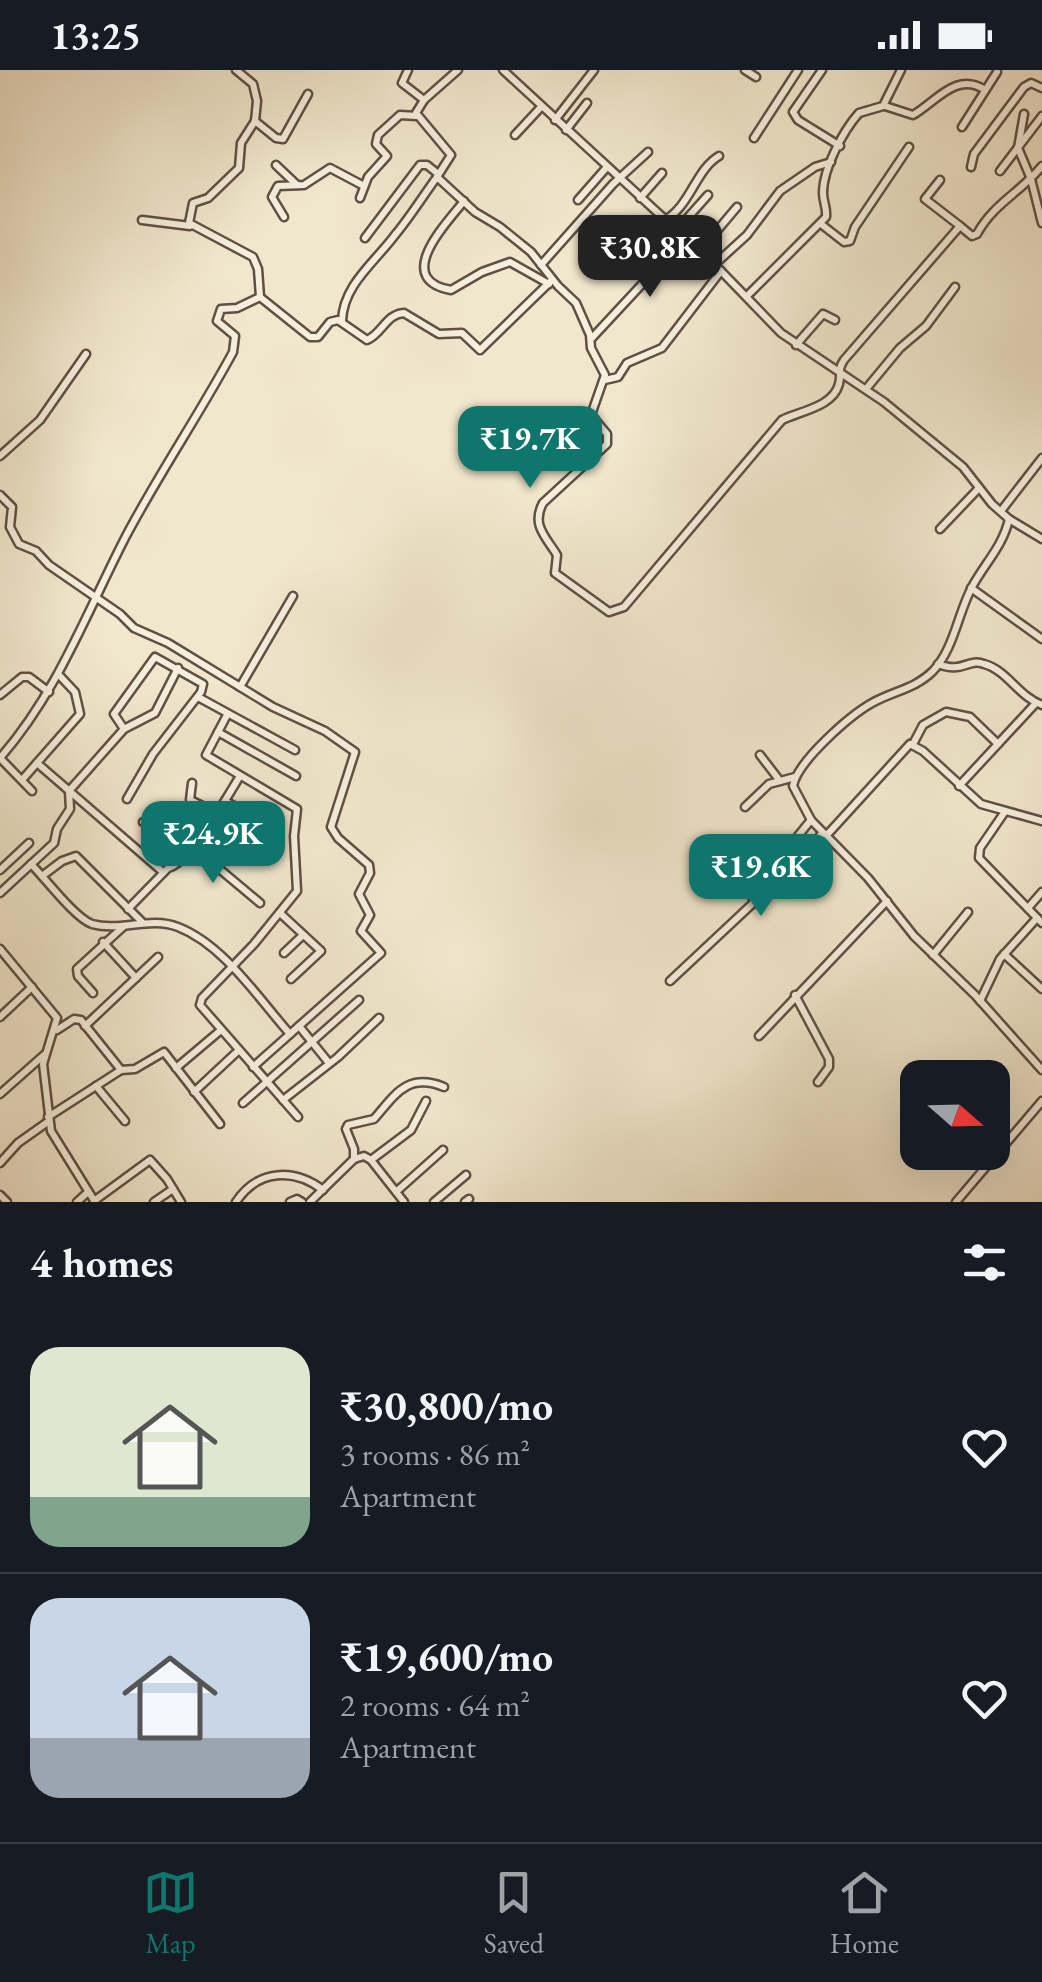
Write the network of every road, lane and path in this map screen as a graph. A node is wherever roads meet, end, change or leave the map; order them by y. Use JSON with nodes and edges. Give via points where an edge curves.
{"nodes":[{"id":1,"x":236,"y":70,"type":"edge"},
{"id":2,"x":408,"y":70,"type":"edge"},
{"id":3,"x":458,"y":70,"type":"edge"},
{"id":4,"x":503,"y":70,"type":"edge"},
{"id":5,"x":594,"y":70,"type":"edge"},
{"id":6,"x":744,"y":70,"type":"edge"},
{"id":7,"x":798,"y":70,"type":"edge"},
{"id":8,"x":822,"y":70,"type":"edge"},
{"id":9,"x":901,"y":70,"type":"edge"},
{"id":10,"x":996,"y":72,"type":"edge"},
{"id":11,"x":756,"y":78,"type":"dead end"},
{"id":12,"x":1042,"y":88,"type":"edge"},
{"id":13,"x":985,"y":90,"type":"junction"},
{"id":14,"x":308,"y":94,"type":"dead end"},
{"id":15,"x":424,"y":100,"type":"junction"},
{"id":16,"x":586,"y":103,"type":"dead end"},
{"id":17,"x":541,"y":106,"type":"junction"},
{"id":18,"x":883,"y":106,"type":"junction"},
{"id":19,"x":1024,"y":114,"type":"dead end"},
{"id":20,"x":416,"y":116,"type":"junction"},
{"id":21,"x":1042,"y":116,"type":"edge"},
{"id":22,"x":555,"y":120,"type":"junction"},
{"id":23,"x":255,"y":121,"type":"junction"},
{"id":24,"x":962,"y":128,"type":"dead end"},
{"id":25,"x":566,"y":130,"type":"junction"},
{"id":26,"x":515,"y":135,"type":"dead end"},
{"id":27,"x":754,"y":138,"type":"dead end"},
{"id":28,"x":840,"y":146,"type":"junction"},
{"id":29,"x":910,"y":147,"type":"dead end"},
{"id":30,"x":1018,"y":148,"type":"junction"},
{"id":31,"x":648,"y":152,"type":"dead end"},
{"id":32,"x":720,"y":156,"type":"dead end"},
{"id":33,"x":832,"y":161,"type":"junction"},
{"id":34,"x":276,"y":165,"type":"dead end"},
{"id":35,"x":607,"y":166,"type":"junction"},
{"id":36,"x":1042,"y":166,"type":"edge"},
{"id":37,"x":971,"y":168,"type":"dead end"},
{"id":38,"x":1000,"y":171,"type":"dead end"},
{"id":39,"x":662,"y":173,"type":"dead end"},
{"id":40,"x":437,"y":175,"type":"junction"},
{"id":41,"x":620,"y":179,"type":"junction"},
{"id":42,"x":1031,"y":179,"type":"junction"},
{"id":43,"x":940,"y":180,"type":"dead end"},
{"id":44,"x":299,"y":186,"type":"junction"},
{"id":45,"x":364,"y":186,"type":"junction"},
{"id":46,"x":708,"y":195,"type":"dead end"},
{"id":47,"x":360,"y":198,"type":"dead end"},
{"id":48,"x":640,"y":198,"type":"junction"},
{"id":49,"x":578,"y":200,"type":"dead end"},
{"id":50,"x":464,"y":202,"type":"junction"},
{"id":51,"x":737,"y":206,"type":"dead end"},
{"id":52,"x":284,"y":217,"type":"dead end"},
{"id":53,"x":142,"y":220,"type":"dead end"},
{"id":54,"x":663,"y":220,"type":"junction"},
{"id":55,"x":1042,"y":223,"type":"edge"},
{"id":56,"x":820,"y":224,"type":"junction"},
{"id":57,"x":191,"y":226,"type":"junction"},
{"id":58,"x":960,"y":226,"type":"junction"},
{"id":59,"x":676,"y":232,"type":"junction"},
{"id":60,"x":365,"y":238,"type":"dead end"},
{"id":61,"x":684,"y":239,"type":"junction"},
{"id":62,"x":700,"y":252,"type":"junction"},
{"id":63,"x":541,"y":265,"type":"junction"},
{"id":64,"x":718,"y":268,"type":"junction"},
{"id":65,"x":551,"y":282,"type":"junction"},
{"id":66,"x":955,"y":287,"type":"dead end"},
{"id":67,"x":747,"y":296,"type":"junction"},
{"id":68,"x":260,"y":297,"type":"junction"},
{"id":69,"x":835,"y":320,"type":"dead end"},
{"id":70,"x":342,"y":321,"type":"junction"},
{"id":71,"x":591,"y":338,"type":"junction"},
{"id":72,"x":796,"y":346,"type":"junction"},
{"id":73,"x":86,"y":354,"type":"dead end"},
{"id":74,"x":837,"y":371,"type":"junction"},
{"id":75,"x":605,"y":380,"type":"junction"},
{"id":76,"x":866,"y":389,"type":"junction"},
{"id":77,"x":0,"y":456,"type":"edge"},
{"id":78,"x":1042,"y":458,"type":"edge"},
{"id":79,"x":979,"y":488,"type":"junction"},
{"id":80,"x":0,"y":495,"type":"edge"},
{"id":81,"x":1000,"y":511,"type":"junction"},
{"id":82,"x":1009,"y":519,"type":"junction"},
{"id":83,"x":940,"y":529,"type":"dead end"},
{"id":84,"x":1042,"y":539,"type":"edge"},
{"id":85,"x":971,"y":588,"type":"junction"},
{"id":86,"x":293,"y":596,"type":"dead end"},
{"id":87,"x":98,"y":599,"type":"junction"},
{"id":88,"x":1042,"y":639,"type":"edge"},
{"id":89,"x":938,"y":664,"type":"junction"},
{"id":90,"x":178,"y":668,"type":"junction"},
{"id":91,"x":59,"y":675,"type":"junction"},
{"id":92,"x":240,"y":687,"type":"junction"},
{"id":93,"x":49,"y":692,"type":"junction"},
{"id":94,"x":0,"y":695,"type":"edge"},
{"id":95,"x":198,"y":698,"type":"junction"},
{"id":96,"x":1039,"y":704,"type":"edge"},
{"id":97,"x":228,"y":715,"type":"junction"},
{"id":98,"x":124,"y":728,"type":"junction"},
{"id":99,"x":218,"y":732,"type":"junction"},
{"id":100,"x":913,"y":744,"type":"junction"},
{"id":101,"x":998,"y":744,"type":"junction"},
{"id":102,"x":295,"y":750,"type":"dead end"},
{"id":103,"x":760,"y":755,"type":"dead end"},
{"id":104,"x":37,"y":763,"type":"junction"},
{"id":105,"x":240,"y":776,"type":"junction"},
{"id":106,"x":296,"y":776,"type":"dead end"},
{"id":107,"x":795,"y":777,"type":"junction"},
{"id":108,"x":22,"y":780,"type":"junction"},
{"id":109,"x":780,"y":781,"type":"junction"},
{"id":110,"x":192,"y":783,"type":"dead end"},
{"id":111,"x":959,"y":786,"type":"junction"},
{"id":112,"x":32,"y":791,"type":"dead end"},
{"id":113,"x":69,"y":791,"type":"junction"},
{"id":114,"x":127,"y":800,"type":"dead end"},
{"id":115,"x":225,"y":801,"type":"junction"},
{"id":116,"x":194,"y":802,"type":"junction"},
{"id":117,"x":745,"y":808,"type":"dead end"},
{"id":118,"x":217,"y":813,"type":"junction"},
{"id":119,"x":1004,"y":813,"type":"junction"},
{"id":120,"x":811,"y":820,"type":"junction"},
{"id":121,"x":144,"y":822,"type":"dead end"},
{"id":122,"x":1042,"y":822,"type":"edge"},
{"id":123,"x":272,"y":827,"type":"dead end"},
{"id":124,"x":203,"y":833,"type":"junction"},
{"id":125,"x":824,"y":834,"type":"junction"},
{"id":126,"x":29,"y":843,"type":"dead end"},
{"id":127,"x":190,"y":849,"type":"junction"},
{"id":128,"x":31,"y":864,"type":"junction"},
{"id":129,"x":0,"y":870,"type":"edge"},
{"id":130,"x":163,"y":872,"type":"junction"},
{"id":131,"x":42,"y":876,"type":"junction"},
{"id":132,"x":0,"y":892,"type":"edge"},
{"id":133,"x":1042,"y":892,"type":"edge"},
{"id":134,"x":887,"y":901,"type":"junction"},
{"id":135,"x":260,"y":903,"type":"dead end"},
{"id":136,"x":750,"y":905,"type":"junction"},
{"id":137,"x":1028,"y":908,"type":"junction"},
{"id":138,"x":128,"y":909,"type":"junction"},
{"id":139,"x":968,"y":912,"type":"dead end"},
{"id":140,"x":280,"y":913,"type":"junction"},
{"id":141,"x":1039,"y":920,"type":"edge"},
{"id":142,"x":143,"y":922,"type":"junction"},
{"id":143,"x":126,"y":924,"type":"junction"},
{"id":144,"x":304,"y":934,"type":"junction"},
{"id":145,"x":103,"y":942,"type":"junction"},
{"id":146,"x":1,"y":951,"type":"edge"},
{"id":147,"x":284,"y":954,"type":"dead end"},
{"id":148,"x":1004,"y":954,"type":"junction"},
{"id":149,"x":933,"y":955,"type":"junction"},
{"id":150,"x":158,"y":956,"type":"dead end"},
{"id":151,"x":231,"y":968,"type":"junction"},
{"id":152,"x":136,"y":978,"type":"junction"},
{"id":153,"x":292,"y":979,"type":"dead end"},
{"id":154,"x":670,"y":980,"type":"dead end"},
{"id":155,"x":32,"y":987,"type":"junction"},
{"id":156,"x":1042,"y":989,"type":"edge"},
{"id":157,"x":93,"y":992,"type":"dead end"},
{"id":158,"x":795,"y":995,"type":"junction"},
{"id":159,"x":359,"y":1000,"type":"dead end"},
{"id":160,"x":980,"y":1001,"type":"junction"},
{"id":161,"x":0,"y":1017,"type":"edge"},
{"id":162,"x":379,"y":1018,"type":"dead end"},
{"id":163,"x":85,"y":1026,"type":"junction"},
{"id":164,"x":300,"y":1026,"type":"junction"},
{"id":165,"x":56,"y":1030,"type":"junction"},
{"id":166,"x":221,"y":1030,"type":"junction"},
{"id":167,"x":290,"y":1034,"type":"junction"},
{"id":168,"x":760,"y":1036,"type":"dead end"},
{"id":169,"x":313,"y":1042,"type":"junction"},
{"id":170,"x":239,"y":1050,"type":"junction"},
{"id":171,"x":45,"y":1054,"type":"junction"},
{"id":172,"x":330,"y":1063,"type":"junction"},
{"id":173,"x":253,"y":1067,"type":"junction"},
{"id":174,"x":1041,"y":1067,"type":"edge"},
{"id":175,"x":176,"y":1068,"type":"junction"},
{"id":176,"x":122,"y":1070,"type":"junction"},
{"id":177,"x":267,"y":1082,"type":"junction"},
{"id":178,"x":818,"y":1082,"type":"dead end"},
{"id":179,"x":96,"y":1086,"type":"junction"},
{"id":180,"x":444,"y":1087,"type":"dead end"},
{"id":181,"x":1,"y":1091,"type":"edge"},
{"id":182,"x":194,"y":1092,"type":"junction"},
{"id":183,"x":283,"y":1100,"type":"junction"},
{"id":184,"x":426,"y":1101,"type":"dead end"},
{"id":185,"x":1042,"y":1101,"type":"edge"},
{"id":186,"x":243,"y":1103,"type":"dead end"},
{"id":187,"x":298,"y":1117,"type":"dead end"},
{"id":188,"x":49,"y":1119,"type":"junction"},
{"id":189,"x":125,"y":1121,"type":"dead end"},
{"id":190,"x":220,"y":1124,"type":"dead end"},
{"id":191,"x":443,"y":1150,"type":"dead end"},
{"id":192,"x":354,"y":1159,"type":"junction"},
{"id":193,"x":371,"y":1160,"type":"junction"},
{"id":194,"x":0,"y":1163,"type":"edge"},
{"id":195,"x":466,"y":1175,"type":"dead end"},
{"id":196,"x":173,"y":1189,"type":"junction"},
{"id":197,"x":323,"y":1190,"type":"junction"},
{"id":198,"x":88,"y":1192,"type":"junction"},
{"id":199,"x":397,"y":1192,"type":"junction"},
{"id":200,"x":0,"y":1195,"type":"edge"},
{"id":201,"x":7,"y":1202,"type":"edge"},
{"id":202,"x":77,"y":1202,"type":"edge"},
{"id":203,"x":94,"y":1202,"type":"edge"},
{"id":204,"x":154,"y":1202,"type":"edge"},
{"id":205,"x":181,"y":1202,"type":"edge"},
{"id":206,"x":236,"y":1202,"type":"edge"},
{"id":207,"x":290,"y":1202,"type":"edge"},
{"id":208,"x":302,"y":1202,"type":"edge"},
{"id":209,"x":310,"y":1202,"type":"edge"},
{"id":210,"x":404,"y":1202,"type":"edge"},
{"id":211,"x":434,"y":1202,"type":"edge"},
{"id":212,"x":956,"y":1202,"type":"edge"}],
"edges":[{"from":1,"to":23,"type":"street","via":[[256,92]]},
{"from":2,"to":15,"type":"street","via":[[402,82]]},
{"from":3,"to":15,"type":"street"},
{"from":4,"to":17,"type":"street"},
{"from":5,"to":22,"type":"street"},
{"from":6,"to":11,"type":"street"},
{"from":7,"to":27,"type":"street"},
{"from":8,"to":28,"type":"street","via":[[793,112]]},
{"from":9,"to":18,"type":"street"},
{"from":10,"to":13,"type":"street"},
{"from":12,"to":37,"type":"street","via":[[1024,87],[974,154]]},
{"from":13,"to":18,"type":"street","via":[[965,82],[913,114]]},
{"from":13,"to":24,"type":"street"},
{"from":14,"to":23,"type":"street","via":[[283,139]]},
{"from":15,"to":20,"type":"street"},
{"from":16,"to":25,"type":"street"},
{"from":17,"to":22,"type":"street"},
{"from":17,"to":26,"type":"street"},
{"from":18,"to":28,"type":"street","via":[[859,114]]},
{"from":19,"to":30,"type":"street"},
{"from":20,"to":40,"type":"street","via":[[451,155]]},
{"from":20,"to":45,"type":"street","via":[[400,115],[378,135],[376,144],[387,156]]},
{"from":21,"to":30,"type":"street"},
{"from":22,"to":25,"type":"street"},
{"from":23,"to":57,"type":"street","via":[[241,143],[239,168],[208,198],[193,202]]},
{"from":25,"to":35,"type":"street"},
{"from":28,"to":33,"type":"street"},
{"from":29,"to":56,"type":"street","via":[[850,241]]},
{"from":30,"to":38,"type":"street"},
{"from":30,"to":42,"type":"street"},
{"from":31,"to":41,"type":"street"},
{"from":32,"to":54,"type":"street","via":[[676,214]]},
{"from":33,"to":56,"type":"street","via":[[822,196],[828,211]]},
{"from":33,"to":64,"type":"street","via":[[774,196]]},
{"from":34,"to":44,"type":"street"},
{"from":35,"to":41,"type":"street"},
{"from":35,"to":49,"type":"street"},
{"from":36,"to":42,"type":"street"},
{"from":39,"to":48,"type":"street"},
{"from":40,"to":50,"type":"street"},
{"from":40,"to":60,"type":"street","via":[[420,165]]},
{"from":40,"to":70,"type":"street","via":[[360,277]]},
{"from":41,"to":48,"type":"street"},
{"from":41,"to":63,"type":"street"},
{"from":42,"to":55,"type":"street"},
{"from":42,"to":58,"type":"street","via":[[999,203],[975,236]]},
{"from":43,"to":58,"type":"street","via":[[925,199]]},
{"from":44,"to":45,"type":"street","via":[[334,168]]},
{"from":44,"to":52,"type":"street","via":[[284,184],[273,192]]},
{"from":45,"to":47,"type":"street"},
{"from":46,"to":59,"type":"street"},
{"from":48,"to":54,"type":"street"},
{"from":50,"to":63,"type":"street"},
{"from":50,"to":65,"type":"street","via":[[426,254],[430,280],[450,290],[510,262]]},
{"from":51,"to":62,"type":"street"},
{"from":53,"to":57,"type":"street"},
{"from":54,"to":59,"type":"street"},
{"from":56,"to":67,"type":"street"},
{"from":57,"to":68,"type":"street","via":[[253,256]]},
{"from":58,"to":74,"type":"street"},
{"from":59,"to":61,"type":"street"},
{"from":61,"to":62,"type":"street"},
{"from":61,"to":71,"type":"street"},
{"from":62,"to":64,"type":"street"},
{"from":63,"to":65,"type":"street"},
{"from":64,"to":67,"type":"street"},
{"from":64,"to":75,"type":"street","via":[[662,348]]},
{"from":65,"to":70,"type":"street","via":[[480,350],[462,333],[439,334],[404,313],[393,315],[371,339]]},
{"from":65,"to":71,"type":"street","via":[[580,308]]},
{"from":66,"to":76,"type":"street"},
{"from":67,"to":72,"type":"street"},
{"from":68,"to":70,"type":"street","via":[[314,338],[334,320]]},
{"from":68,"to":87,"type":"street","via":[[220,309],[217,321],[234,336],[233,352],[123,542]]},
{"from":69,"to":72,"type":"street","via":[[824,314]]},
{"from":71,"to":75,"type":"street"},
{"from":72,"to":74,"type":"street"},
{"from":73,"to":77,"type":"street","via":[[40,420]]},
{"from":74,"to":75,"type":"street","via":[[840,381],[830,396],[782,420],[615,612],[601,609],[555,573],[556,555],[538,522],[544,503],[607,444],[591,415]]},
{"from":74,"to":76,"type":"street"},
{"from":76,"to":79,"type":"street","via":[[963,467]]},
{"from":78,"to":81,"type":"street"},
{"from":79,"to":81,"type":"street"},
{"from":79,"to":83,"type":"street"},
{"from":80,"to":87,"type":"street","via":[[12,508],[10,528],[19,544]]},
{"from":81,"to":82,"type":"street"},
{"from":82,"to":84,"type":"street"},
{"from":82,"to":85,"type":"street"},
{"from":85,"to":88,"type":"street"},
{"from":85,"to":89,"type":"street"},
{"from":86,"to":92,"type":"street"},
{"from":87,"to":91,"type":"street"},
{"from":87,"to":92,"type":"street","via":[[134,628]]},
{"from":89,"to":96,"type":"street","via":[[959,670],[985,664]]},
{"from":89,"to":107,"type":"street","via":[[920,682],[860,710]]},
{"from":90,"to":95,"type":"street","via":[[203,684]]},
{"from":90,"to":98,"type":"street","via":[[155,713]]},
{"from":90,"to":98,"type":"street","via":[[153,659],[114,714]]},
{"from":91,"to":93,"type":"street"},
{"from":91,"to":104,"type":"street","via":[[74,692],[80,714]]},
{"from":92,"to":164,"type":"street","via":[[355,752],[330,826],[369,865],[359,894],[370,915],[361,931],[381,953]]},
{"from":93,"to":94,"type":"street","via":[[22,677]]},
{"from":93,"to":108,"type":"street","via":[[0,758]]},
{"from":95,"to":97,"type":"street"},
{"from":95,"to":114,"type":"street"},
{"from":96,"to":101,"type":"street"},
{"from":97,"to":99,"type":"street"},
{"from":97,"to":102,"type":"street"},
{"from":98,"to":113,"type":"street"},
{"from":99,"to":105,"type":"street","via":[[206,756]]},
{"from":99,"to":106,"type":"street"},
{"from":100,"to":101,"type":"street","via":[[926,722],[946,712],[970,717]]},
{"from":100,"to":111,"type":"street"},
{"from":100,"to":125,"type":"street"},
{"from":101,"to":111,"type":"street"},
{"from":103,"to":109,"type":"street"},
{"from":104,"to":108,"type":"street"},
{"from":104,"to":113,"type":"street"},
{"from":105,"to":115,"type":"street"},
{"from":105,"to":140,"type":"street","via":[[297,808],[299,884]]},
{"from":107,"to":109,"type":"street"},
{"from":107,"to":120,"type":"street","via":[[797,797]]},
{"from":108,"to":112,"type":"street"},
{"from":109,"to":117,"type":"street"},
{"from":110,"to":116,"type":"street","via":[[188,798]]},
{"from":111,"to":119,"type":"street"},
{"from":113,"to":128,"type":"street","via":[[70,809],[54,842]]},
{"from":113,"to":130,"type":"street"},
{"from":115,"to":118,"type":"street"},
{"from":115,"to":123,"type":"street"},
{"from":116,"to":118,"type":"street"},
{"from":116,"to":124,"type":"street","via":[[186,823]]},
{"from":118,"to":124,"type":"street"},
{"from":119,"to":122,"type":"street"},
{"from":119,"to":137,"type":"street","via":[[980,858]]},
{"from":120,"to":125,"type":"street"},
{"from":120,"to":136,"type":"street"},
{"from":121,"to":127,"type":"street"},
{"from":124,"to":127,"type":"street"},
{"from":125,"to":134,"type":"street"},
{"from":125,"to":136,"type":"street","via":[[782,885]]},
{"from":126,"to":129,"type":"street"},
{"from":127,"to":130,"type":"street"},
{"from":127,"to":135,"type":"street"},
{"from":128,"to":131,"type":"street"},
{"from":128,"to":132,"type":"street"},
{"from":130,"to":138,"type":"street"},
{"from":131,"to":138,"type":"street","via":[[76,856]]},
{"from":131,"to":143,"type":"street","via":[[86,921]]},
{"from":133,"to":137,"type":"street"},
{"from":134,"to":149,"type":"street"},
{"from":134,"to":158,"type":"street"},
{"from":136,"to":154,"type":"street"},
{"from":137,"to":141,"type":"street"},
{"from":138,"to":142,"type":"street"},
{"from":139,"to":149,"type":"street"},
{"from":140,"to":144,"type":"street"},
{"from":140,"to":151,"type":"street"},
{"from":141,"to":148,"type":"street"},
{"from":142,"to":143,"type":"street"},
{"from":142,"to":151,"type":"street","via":[[180,928]]},
{"from":143,"to":145,"type":"street"},
{"from":144,"to":147,"type":"street"},
{"from":144,"to":153,"type":"street","via":[[321,950]]},
{"from":145,"to":152,"type":"street"},
{"from":145,"to":157,"type":"street","via":[[77,968]]},
{"from":146,"to":155,"type":"street"},
{"from":148,"to":156,"type":"street"},
{"from":148,"to":160,"type":"street"},
{"from":149,"to":160,"type":"street"},
{"from":150,"to":152,"type":"street"},
{"from":151,"to":166,"type":"street","via":[[200,1001]]},
{"from":151,"to":167,"type":"street"},
{"from":152,"to":163,"type":"street"},
{"from":155,"to":161,"type":"street"},
{"from":155,"to":165,"type":"street","via":[[57,1018]]},
{"from":158,"to":168,"type":"street"},
{"from":158,"to":178,"type":"street","via":[[830,1058]]},
{"from":159,"to":169,"type":"street"},
{"from":160,"to":174,"type":"street"},
{"from":162,"to":172,"type":"street"},
{"from":163,"to":165,"type":"street","via":[[74,1019]]},
{"from":163,"to":176,"type":"street"},
{"from":164,"to":167,"type":"street"},
{"from":164,"to":169,"type":"street"},
{"from":165,"to":171,"type":"street"},
{"from":166,"to":170,"type":"street"},
{"from":166,"to":175,"type":"street"},
{"from":167,"to":173,"type":"street"},
{"from":169,"to":172,"type":"street"},
{"from":169,"to":177,"type":"street"},
{"from":170,"to":173,"type":"street"},
{"from":170,"to":182,"type":"street"},
{"from":171,"to":181,"type":"street"},
{"from":171,"to":188,"type":"street"},
{"from":172,"to":183,"type":"street"},
{"from":173,"to":177,"type":"street"},
{"from":175,"to":176,"type":"street","via":[[160,1052]]},
{"from":175,"to":182,"type":"street"},
{"from":176,"to":179,"type":"street"},
{"from":177,"to":183,"type":"street"},
{"from":177,"to":186,"type":"street"},
{"from":179,"to":188,"type":"street"},
{"from":179,"to":189,"type":"street"},
{"from":180,"to":192,"type":"street","via":[[411,1085],[392,1094],[374,1119],[348,1125]]},
{"from":182,"to":190,"type":"street"},
{"from":183,"to":187,"type":"street"},
{"from":184,"to":193,"type":"street","via":[[411,1130]]},
{"from":185,"to":212,"type":"street"},
{"from":188,"to":194,"type":"street"},
{"from":188,"to":198,"type":"street","via":[[53,1138]]},
{"from":191,"to":199,"type":"street"},
{"from":192,"to":193,"type":"street"},
{"from":192,"to":197,"type":"street"},
{"from":193,"to":199,"type":"street"},
{"from":195,"to":211,"type":"street"},
{"from":196,"to":203,"type":"street","via":[[150,1160]]},
{"from":196,"to":204,"type":"street"},
{"from":196,"to":205,"type":"street"},
{"from":197,"to":206,"type":"street","via":[[302,1176],[279,1176],[258,1182]]},
{"from":197,"to":209,"type":"street"},
{"from":198,"to":202,"type":"street"},
{"from":198,"to":203,"type":"street"},
{"from":199,"to":210,"type":"street"},
{"from":200,"to":201,"type":"street"},
{"from":207,"to":208,"type":"street"}]}
